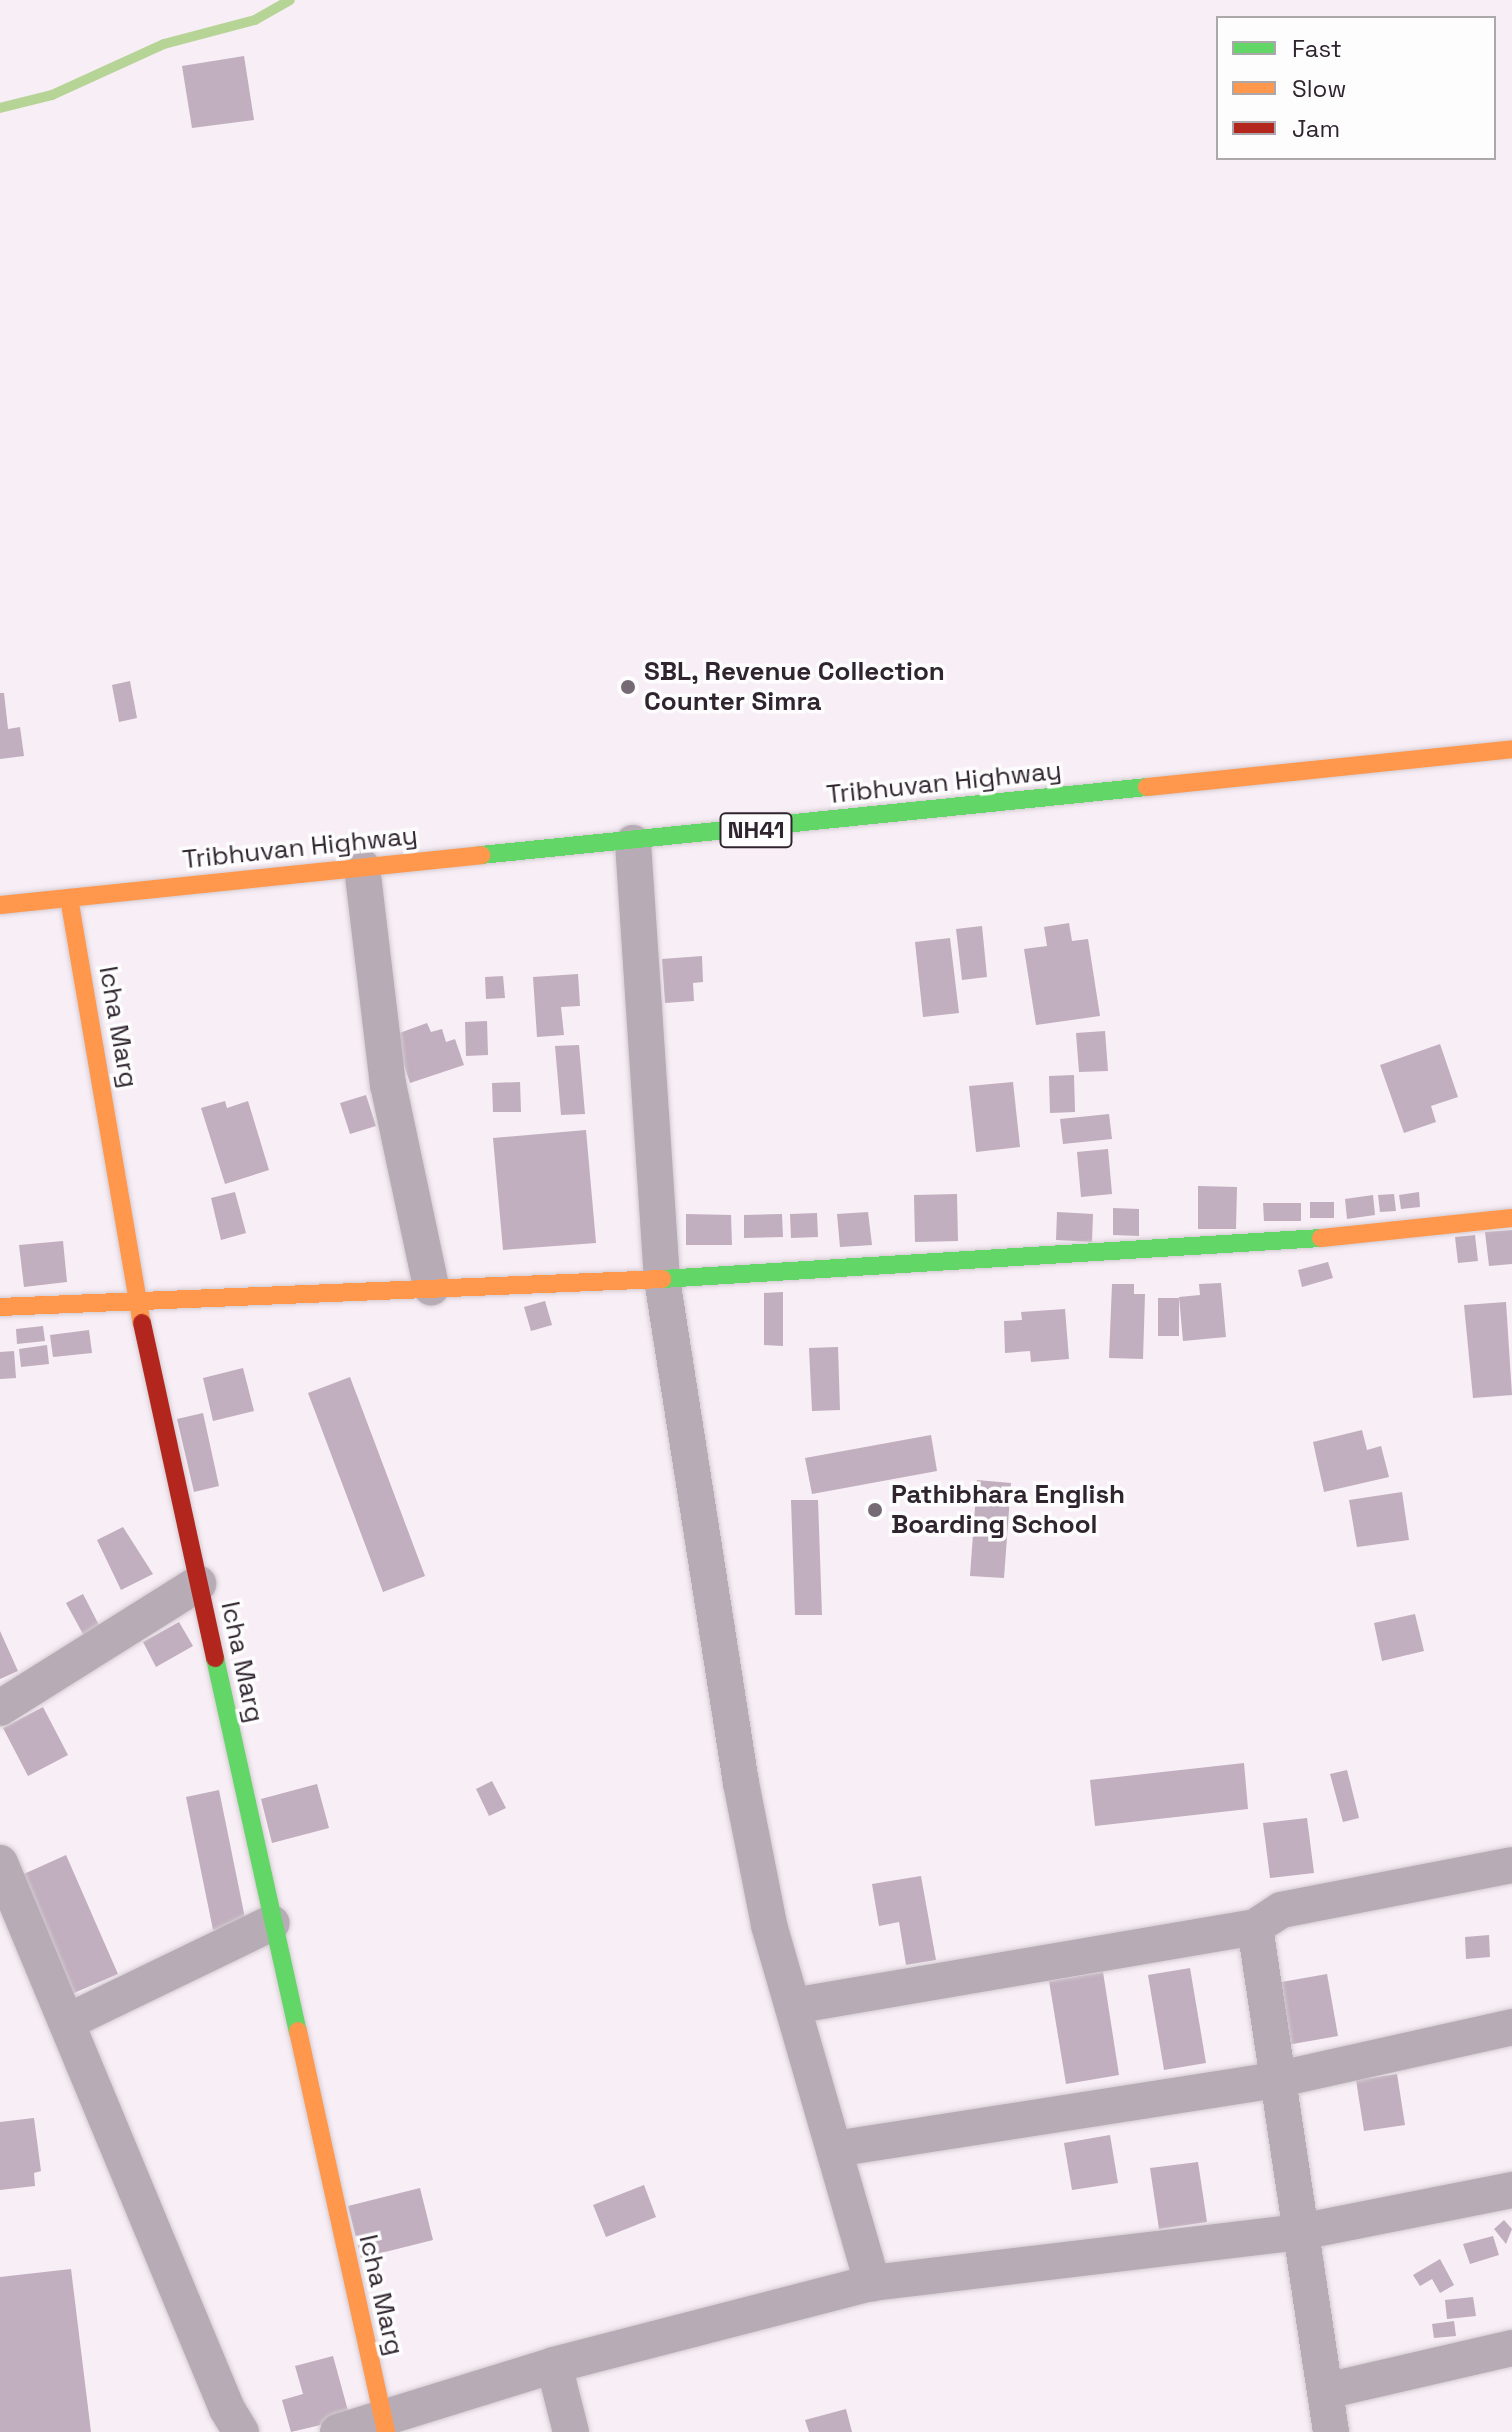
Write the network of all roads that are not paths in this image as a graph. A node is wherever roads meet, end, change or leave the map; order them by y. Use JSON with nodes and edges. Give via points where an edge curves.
{"nodes":[{"id":1,"x":1512,"y":749,"type":"edge"},
{"id":2,"x":633,"y":843,"type":"junction"},
{"id":3,"x":362,"y":867,"type":"junction"},
{"id":4,"x":69,"y":898,"type":"junction"},
{"id":5,"x":0,"y":905,"type":"edge"},
{"id":6,"x":1512,"y":1218,"type":"edge"},
{"id":7,"x":662,"y":1279,"type":"junction"},
{"id":8,"x":431,"y":1287,"type":"junction"},
{"id":9,"x":137,"y":1303,"type":"junction"},
{"id":10,"x":0,"y":1307,"type":"edge"},
{"id":11,"x":198,"y":1584,"type":"junction"},
{"id":12,"x":0,"y":1708,"type":"edge"},
{"id":13,"x":0,"y":1863,"type":"edge"},
{"id":14,"x":1512,"y":1865,"type":"edge"},
{"id":15,"x":272,"y":1923,"type":"junction"},
{"id":16,"x":1255,"y":1927,"type":"junction"},
{"id":17,"x":793,"y":2006,"type":"junction"},
{"id":18,"x":69,"y":2021,"type":"junction"},
{"id":19,"x":1512,"y":2027,"type":"edge"},
{"id":20,"x":1280,"y":2079,"type":"junction"},
{"id":21,"x":835,"y":2149,"type":"junction"},
{"id":22,"x":1512,"y":2190,"type":"edge"},
{"id":23,"x":1300,"y":2232,"type":"junction"},
{"id":24,"x":872,"y":2283,"type":"junction"},
{"id":25,"x":1512,"y":2348,"type":"edge"},
{"id":26,"x":554,"y":2365,"type":"junction"},
{"id":27,"x":1326,"y":2391,"type":"junction"},
{"id":28,"x":384,"y":2424,"type":"edge"},
{"id":29,"x":241,"y":2432,"type":"edge"},
{"id":30,"x":338,"y":2432,"type":"edge"},
{"id":31,"x":571,"y":2432,"type":"edge"},
{"id":32,"x":1331,"y":2432,"type":"edge"}],
"edges":[{"from":1,"to":2,"type":"main road","name":"Tribhuvan Highway","number":"NH41"},
{"from":2,"to":3,"type":"main road","name":"Tribhuvan Highway","number":"NH41"},
{"from":2,"to":7,"type":"street"},
{"from":3,"to":4,"type":"main road","name":"Tribhuvan Highway","number":"NH41"},
{"from":3,"to":8,"type":"street","via":[[388,1084]]},
{"from":4,"to":5,"type":"main road","name":"Tribhuvan Highway","number":"NH41"},
{"from":4,"to":9,"type":"main road","name":"Icha Marg"},
{"from":6,"to":7,"type":"main road","via":[[1242,1246]]},
{"from":7,"to":8,"type":"main road"},
{"from":7,"to":17,"type":"street","via":[[741,1783],[769,1925]]},
{"from":8,"to":9,"type":"main road"},
{"from":9,"to":10,"type":"main road"},
{"from":9,"to":11,"type":"main road","name":"Icha Marg"},
{"from":11,"to":12,"type":"street"},
{"from":11,"to":15,"type":"main road","name":"Icha Marg"},
{"from":13,"to":18,"type":"street"},
{"from":14,"to":16,"type":"street","via":[[1281,1910]]},
{"from":15,"to":18,"type":"street"},
{"from":15,"to":28,"type":"main road","name":"Icha Marg"},
{"from":16,"to":17,"type":"street"},
{"from":16,"to":20,"type":"street"},
{"from":17,"to":21,"type":"street"},
{"from":18,"to":29,"type":"street","via":[[227,2409]]},
{"from":19,"to":20,"type":"street"},
{"from":20,"to":21,"type":"street"},
{"from":20,"to":23,"type":"street"},
{"from":21,"to":24,"type":"street"},
{"from":22,"to":23,"type":"street"},
{"from":23,"to":24,"type":"street"},
{"from":23,"to":27,"type":"street"},
{"from":24,"to":26,"type":"street"},
{"from":25,"to":27,"type":"street"},
{"from":26,"to":28,"type":"street"},
{"from":26,"to":31,"type":"street"},
{"from":27,"to":32,"type":"street"},
{"from":28,"to":30,"type":"street"}]}
